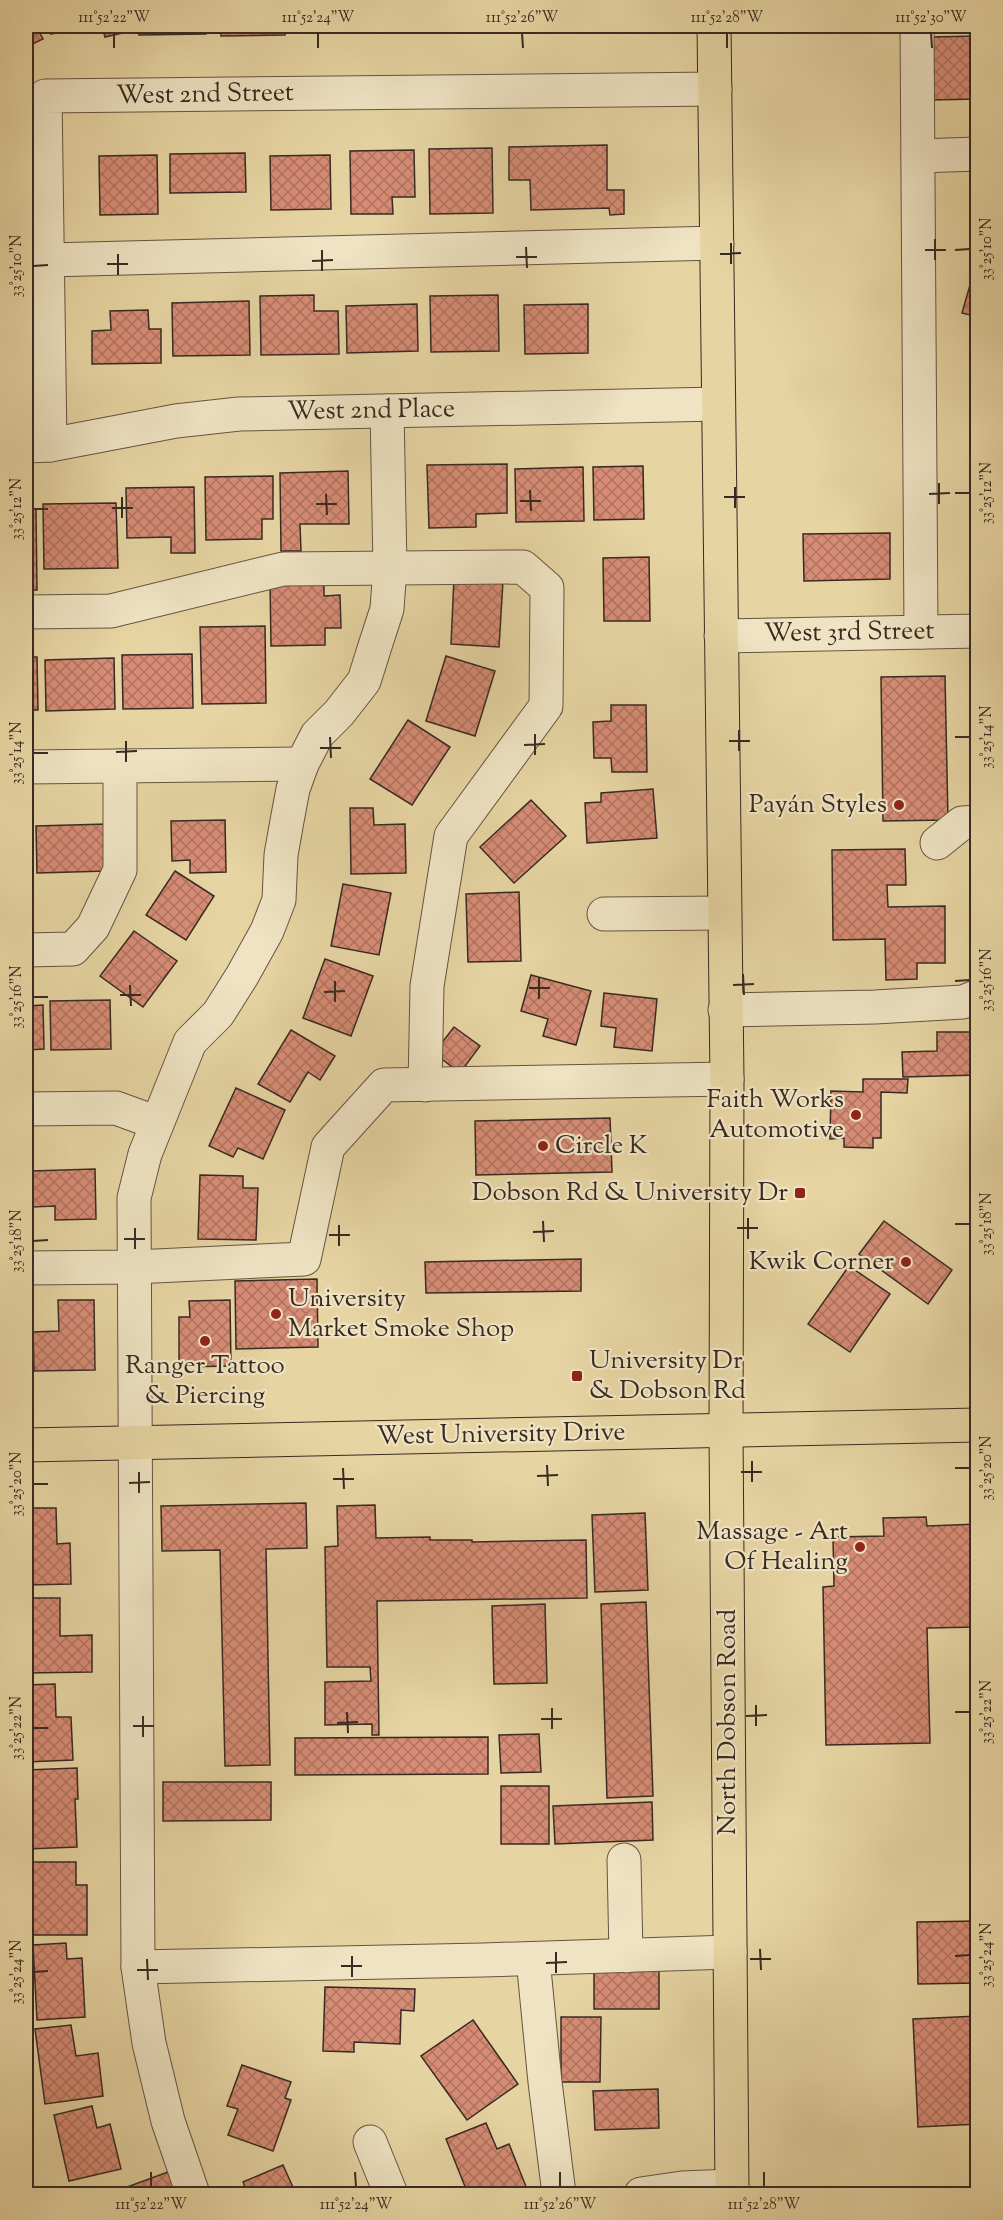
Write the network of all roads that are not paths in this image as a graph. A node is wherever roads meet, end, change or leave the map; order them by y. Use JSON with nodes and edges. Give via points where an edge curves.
{"nodes":[{"id":1,"x":714,"y":26,"type":"edge"},
{"id":2,"x":917,"y":26,"type":"edge"},
{"id":3,"x":715,"y":89,"type":"junction"},
{"id":4,"x":978,"y":154,"type":"edge"},
{"id":5,"x":918,"y":156,"type":"junction"},
{"id":6,"x":717,"y":243,"type":"junction"},
{"id":7,"x":47,"y":260,"type":"junction"},
{"id":8,"x":718,"y":404,"type":"junction"},
{"id":9,"x":387,"y":411,"type":"junction"},
{"id":10,"x":38,"y":446,"type":"edge"},
{"id":11,"x":390,"y":567,"type":"junction"},
{"id":12,"x":26,"y":612,"type":"edge"},
{"id":13,"x":978,"y":631,"type":"edge"},
{"id":14,"x":921,"y":632,"type":"junction"},
{"id":15,"x":721,"y":636,"type":"junction"},
{"id":16,"x":302,"y":764,"type":"junction"},
{"id":17,"x":120,"y":766,"type":"junction"},
{"id":18,"x":26,"y":767,"type":"edge"},
{"id":19,"x":978,"y":822,"type":"edge"},
{"id":20,"x":937,"y":843,"type":"dead end"},
{"id":21,"x":724,"y":913,"type":"junction"},
{"id":22,"x":604,"y":914,"type":"dead end"},
{"id":23,"x":26,"y":950,"type":"edge"},
{"id":24,"x":978,"y":996,"type":"edge"},
{"id":25,"x":725,"y":1010,"type":"junction"},
{"id":26,"x":727,"y":1079,"type":"junction"},
{"id":27,"x":425,"y":1085,"type":"junction"},
{"id":28,"x":26,"y":1109,"type":"edge"},
{"id":29,"x":157,"y":1123,"type":"junction"},
{"id":30,"x":134,"y":1267,"type":"junction"},
{"id":31,"x":26,"y":1268,"type":"edge"},
{"id":32,"x":978,"y":1425,"type":"edge"},
{"id":33,"x":726,"y":1430,"type":"junction"},
{"id":34,"x":134,"y":1443,"type":"junction"},
{"id":35,"x":26,"y":1445,"type":"edge"},
{"id":36,"x":624,"y":1860,"type":"dead end"},
{"id":37,"x":730,"y":1952,"type":"junction"},
{"id":38,"x":626,"y":1956,"type":"junction"},
{"id":39,"x":533,"y":1959,"type":"junction"},
{"id":40,"x":138,"y":1967,"type":"junction"},
{"id":41,"x":370,"y":2142,"type":"dead end"},
{"id":42,"x":732,"y":2190,"type":"edge"},
{"id":43,"x":193,"y":2194,"type":"edge"},
{"id":44,"x":391,"y":2194,"type":"edge"},
{"id":45,"x":559,"y":2194,"type":"edge"},
{"id":46,"x":641,"y":2194,"type":"edge"}],
"edges":[{"from":1,"to":3,"type":"main road","name":"North Dobson Road"},
{"from":2,"to":5,"type":"street"},
{"from":3,"to":6,"type":"main road","name":"North Dobson Road"},
{"from":3,"to":7,"type":"street","name":"West 2nd Street","via":[[45,96]]},
{"from":4,"to":5,"type":"street"},
{"from":5,"to":14,"type":"street"},
{"from":6,"to":7,"type":"street"},
{"from":6,"to":8,"type":"main road","name":"North Dobson Road"},
{"from":7,"to":10,"type":"street","name":"West 2nd Street"},
{"from":8,"to":9,"type":"street","name":"West 2nd Place"},
{"from":8,"to":15,"type":"main road","name":"North Dobson Road"},
{"from":9,"to":10,"type":"street","name":"West 2nd Place","via":[[239,414]]},
{"from":9,"to":11,"type":"street"},
{"from":11,"to":12,"type":"street","via":[[283,569],[111,611]]},
{"from":11,"to":16,"type":"street","via":[[387,609],[363,681],[317,735]]},
{"from":11,"to":27,"type":"street","via":[[523,567],[547,588],[546,706],[451,836],[427,986]]},
{"from":13,"to":14,"type":"street","name":"West 3rd Street"},
{"from":14,"to":15,"type":"street","name":"West 3rd Street"},
{"from":15,"to":21,"type":"main road","name":"North Dobson Road"},
{"from":16,"to":17,"type":"street"},
{"from":16,"to":29,"type":"street","via":[[292,789],[281,855],[279,900],[267,931],[218,1014],[190,1042]]},
{"from":17,"to":18,"type":"street"},
{"from":17,"to":23,"type":"street","via":[[120,870],[93,927],[73,949]]},
{"from":19,"to":20,"type":"street","via":[[962,823]]},
{"from":21,"to":22,"type":"street"},
{"from":21,"to":25,"type":"main road","name":"North Dobson Road"},
{"from":24,"to":25,"type":"street","via":[[963,1002],[875,1007]]},
{"from":25,"to":26,"type":"main road","name":"North Dobson Road"},
{"from":26,"to":27,"type":"street"},
{"from":26,"to":33,"type":"main road","name":"North Dobson Road"},
{"from":27,"to":30,"type":"street","via":[[384,1085],[328,1147],[304,1259]]},
{"from":28,"to":29,"type":"street","via":[[116,1108]]},
{"from":29,"to":30,"type":"street","via":[[134,1198]]},
{"from":30,"to":31,"type":"street"},
{"from":30,"to":34,"type":"street"},
{"from":32,"to":33,"type":"main road","name":"West University Drive"},
{"from":33,"to":34,"type":"main road","name":"West University Drive"},
{"from":33,"to":37,"type":"main road","name":"North Dobson Road"},
{"from":34,"to":35,"type":"main road","name":"West University Drive"},
{"from":34,"to":40,"type":"street"},
{"from":36,"to":38,"type":"street"},
{"from":37,"to":38,"type":"street"},
{"from":37,"to":42,"type":"main road","name":"North Dobson Road"},
{"from":38,"to":39,"type":"street"},
{"from":39,"to":40,"type":"street"},
{"from":39,"to":45,"type":"street"},
{"from":40,"to":43,"type":"street","via":[[149,2043],[168,2121]]},
{"from":41,"to":44,"type":"street"},
{"from":42,"to":46,"type":"street","via":[[682,2188]]}]}
